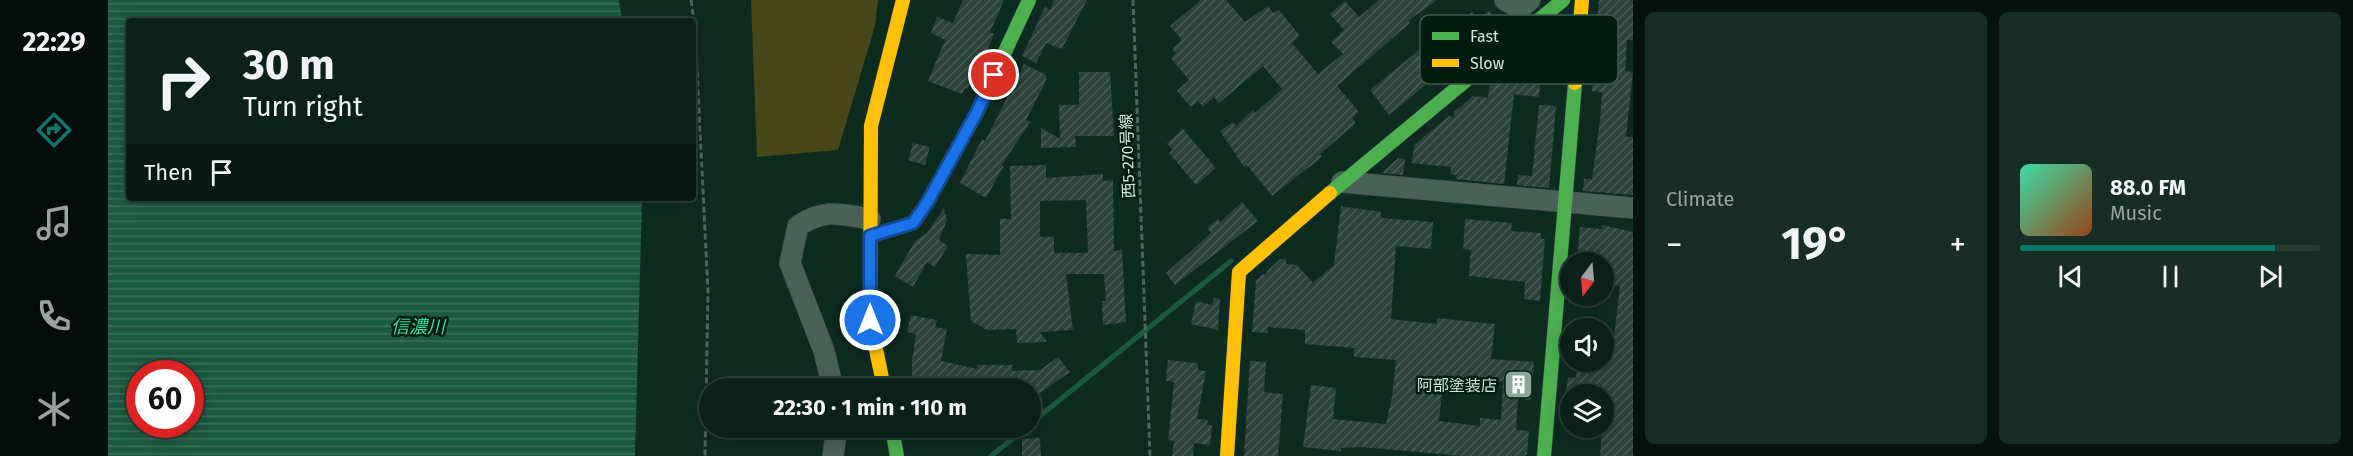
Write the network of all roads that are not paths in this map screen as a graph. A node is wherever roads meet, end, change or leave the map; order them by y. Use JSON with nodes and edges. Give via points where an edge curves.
{"nodes":[{"id":1,"x":903,"y":0,"type":"edge"},
{"id":2,"x":1029,"y":0,"type":"edge"},
{"id":3,"x":1505,"y":0,"type":"edge"},
{"id":4,"x":1530,"y":0,"type":"edge"},
{"id":5,"x":1563,"y":0,"type":"edge"},
{"id":6,"x":1582,"y":0,"type":"edge"},
{"id":7,"x":1545,"y":15,"type":"edge"},
{"id":8,"x":1581,"y":15,"type":"edge"},
{"id":9,"x":1461,"y":84,"type":"edge"},
{"id":10,"x":1576,"y":84,"type":"edge"},
{"id":11,"x":1342,"y":182,"type":"junction"},
{"id":12,"x":1567,"y":202,"type":"junction"},
{"id":13,"x":1633,"y":208,"type":"edge"},
{"id":14,"x":870,"y":228,"type":"junction"},
{"id":15,"x":831,"y":378,"type":"edge"},
{"id":16,"x":882,"y":378,"type":"edge"},
{"id":17,"x":836,"y":438,"type":"edge"},
{"id":18,"x":894,"y":438,"type":"edge"},
{"id":19,"x":833,"y":456,"type":"edge"},
{"id":20,"x":897,"y":456,"type":"edge"},
{"id":21,"x":1227,"y":456,"type":"edge"},
{"id":22,"x":1544,"y":456,"type":"edge"}],
"edges":[{"from":1,"to":14,"type":"street","via":[[871,126]]},
{"from":2,"to":14,"type":"street","via":[[977,112],[927,203],[913,223]]},
{"from":3,"to":4,"type":"street","via":[[1520,8]]},
{"from":5,"to":7,"type":"street"},
{"from":6,"to":8,"type":"street"},
{"from":9,"to":11,"type":"street"},
{"from":10,"to":12,"type":"street"},
{"from":11,"to":12,"type":"street"},
{"from":11,"to":21,"type":"street","via":[[1239,272]]},
{"from":12,"to":13,"type":"street"},
{"from":12,"to":22,"type":"street"},
{"from":14,"to":15,"type":"street","via":[[829,212],[798,226],[790,263]]},
{"from":14,"to":16,"type":"street","via":[[870,320]]},
{"from":17,"to":19,"type":"street"},
{"from":18,"to":20,"type":"street"}]}
